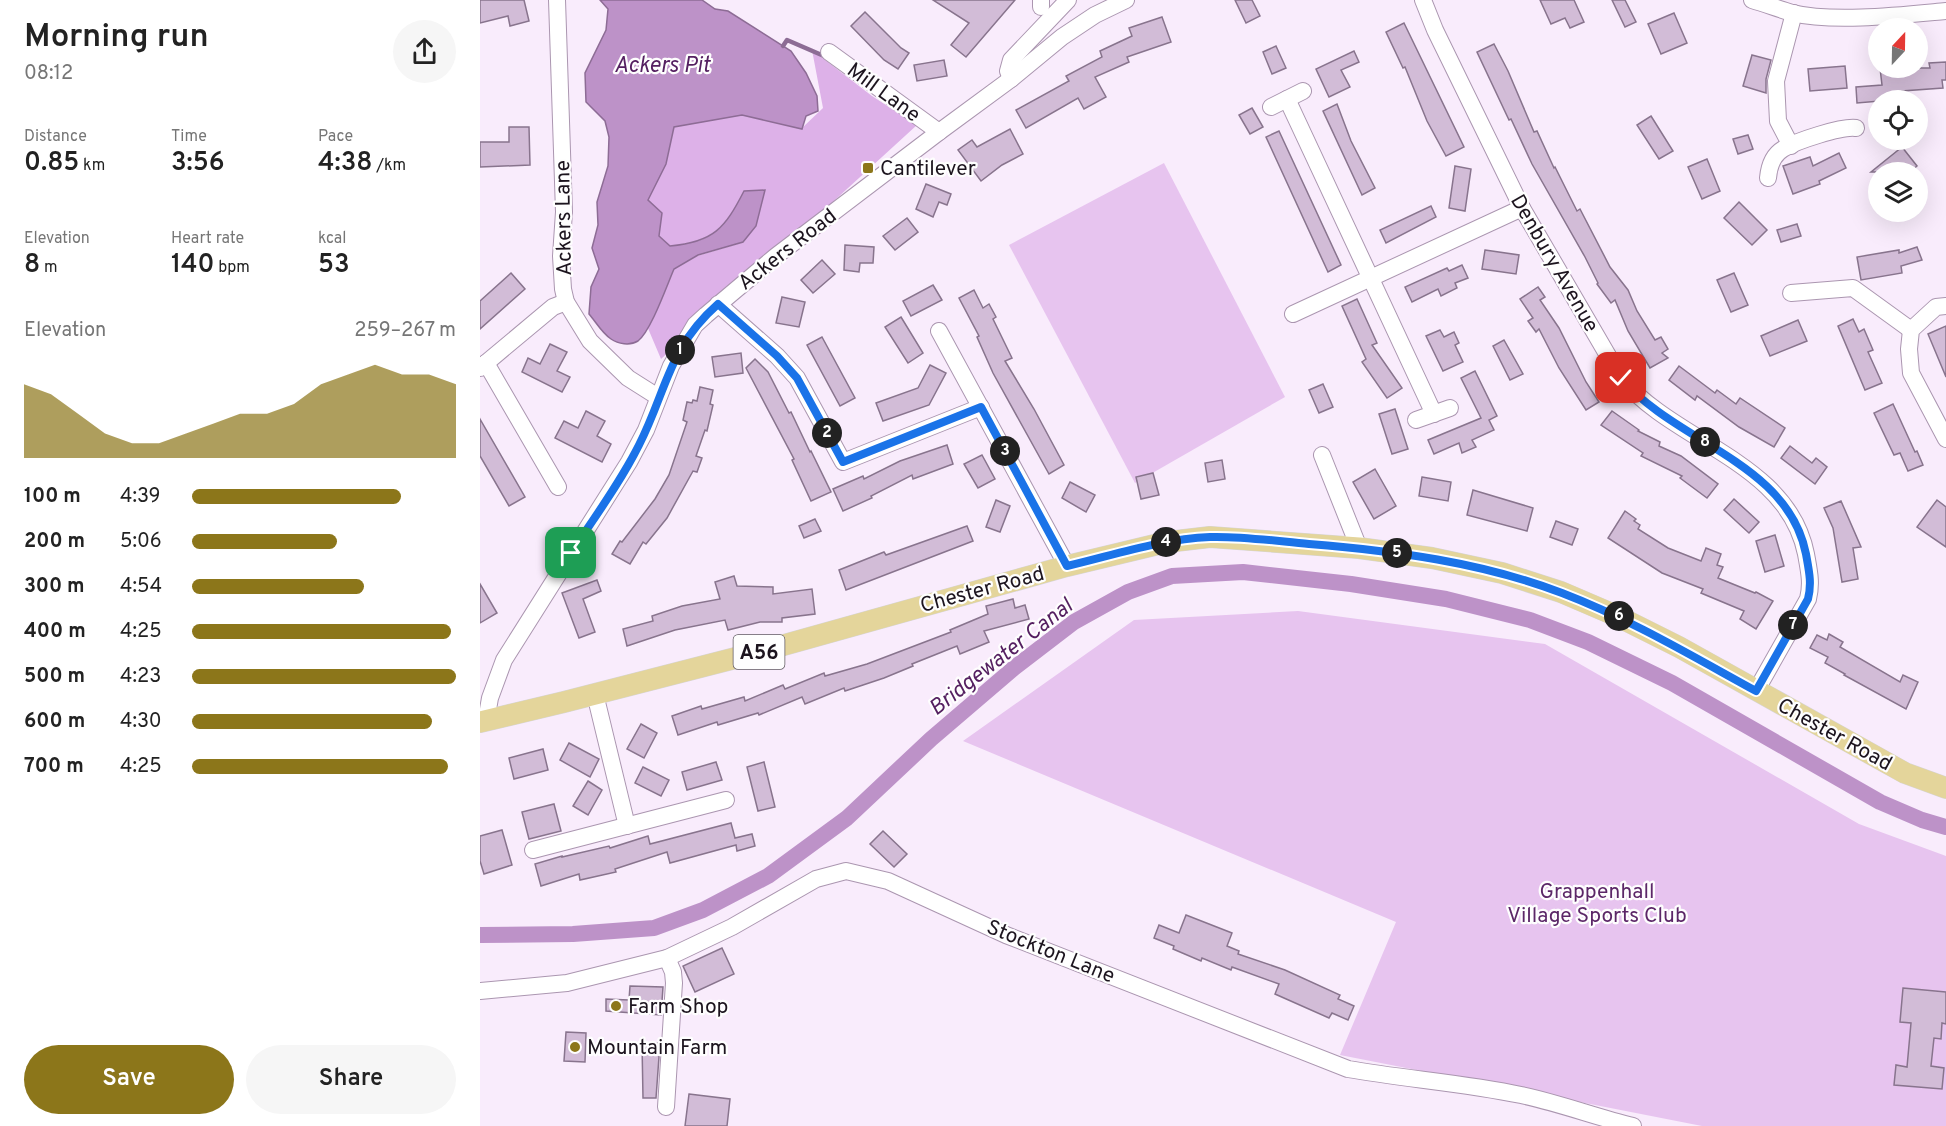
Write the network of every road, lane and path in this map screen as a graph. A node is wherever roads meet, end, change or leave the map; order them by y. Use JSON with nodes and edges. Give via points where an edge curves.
{"nodes":[{"id":1,"x":557,"y":0,"type":"edge"},
{"id":2,"x":1068,"y":0,"type":"edge"},
{"id":3,"x":1126,"y":0,"type":"edge"},
{"id":4,"x":1423,"y":0,"type":"edge"},
{"id":5,"x":1752,"y":0,"type":"edge"},
{"id":6,"x":1850,"y":8,"type":"edge"},
{"id":7,"x":1946,"y":11,"type":"edge"},
{"id":8,"x":1794,"y":13,"type":"junction"},
{"id":9,"x":829,"y":52,"type":"dead end"},
{"id":10,"x":1011,"y":79,"type":"junction"},
{"id":11,"x":1303,"y":91,"type":"dead end"},
{"id":12,"x":1287,"y":99,"type":"junction"},
{"id":13,"x":1271,"y":107,"type":"dead end"},
{"id":14,"x":1856,"y":128,"type":"dead end"},
{"id":15,"x":939,"y":132,"type":"junction"},
{"id":16,"x":1791,"y":146,"type":"junction"},
{"id":17,"x":1768,"y":178,"type":"dead end"},
{"id":18,"x":1522,"y":208,"type":"junction"},
{"id":19,"x":1371,"y":278,"type":"junction"},
{"id":20,"x":1791,"y":292,"type":"dead end"},
{"id":21,"x":566,"y":302,"type":"junction"},
{"id":22,"x":718,"y":304,"type":"junction"},
{"id":23,"x":1946,"y":306,"type":"edge"},
{"id":24,"x":1293,"y":314,"type":"dead end"},
{"id":25,"x":1911,"y":330,"type":"junction"},
{"id":26,"x":939,"y":331,"type":"dead end"},
{"id":27,"x":483,"y":365,"type":"edge"},
{"id":28,"x":658,"y":397,"type":"junction"},
{"id":29,"x":981,"y":407,"type":"junction"},
{"id":30,"x":1450,"y":408,"type":"dead end"},
{"id":31,"x":1434,"y":414,"type":"junction"},
{"id":32,"x":1416,"y":420,"type":"dead end"},
{"id":33,"x":1946,"y":439,"type":"edge"},
{"id":34,"x":1322,"y":455,"type":"dead end"},
{"id":35,"x":558,"y":487,"type":"dead end"},
{"id":36,"x":1359,"y":548,"type":"junction"},
{"id":37,"x":1067,"y":566,"type":"junction"},
{"id":38,"x":1756,"y":691,"type":"junction"},
{"id":39,"x":595,"y":694,"type":"junction"},
{"id":40,"x":483,"y":721,"type":"edge"},
{"id":41,"x":1946,"y":788,"type":"edge"},
{"id":42,"x":726,"y":800,"type":"dead end"},
{"id":43,"x":627,"y":826,"type":"junction"},
{"id":44,"x":533,"y":850,"type":"dead end"},
{"id":45,"x":667,"y":958,"type":"junction"},
{"id":46,"x":480,"y":991,"type":"edge"},
{"id":47,"x":666,"y":1107,"type":"dead end"},
{"id":48,"x":1633,"y":1126,"type":"edge"}],
"edges":[{"from":1,"to":21,"type":"street","name":"Ackers Lane","via":[[564,212],[561,256]]},
{"from":2,"to":10,"type":"street","via":[[1011,60]]},
{"from":3,"to":10,"type":"street","name":"Ackers Road","via":[[1062,37]]},
{"from":4,"to":18,"type":"street","name":"Denbury Avenue"},
{"from":5,"to":8,"type":"street"},
{"from":6,"to":7,"type":"street"},
{"from":6,"to":8,"type":"street"},
{"from":8,"to":16,"type":"street","via":[[1776,81],[1779,121]]},
{"from":9,"to":15,"type":"street","name":"Mill Lane"},
{"from":10,"to":15,"type":"street","name":"Ackers Road"},
{"from":11,"to":12,"type":"street"},
{"from":12,"to":13,"type":"street"},
{"from":12,"to":19,"type":"street"},
{"from":14,"to":16,"type":"street","via":[[1845,127]]},
{"from":15,"to":22,"type":"street","name":"Ackers Road"},
{"from":16,"to":17,"type":"street","via":[[1775,158]]},
{"from":18,"to":19,"type":"street"},
{"from":18,"to":38,"type":"street","name":"Denbury Avenue","via":[[1632,392],[1751,473],[1775,495],[1796,523],[1812,584],[1808,599]]},
{"from":19,"to":24,"type":"street"},
{"from":19,"to":31,"type":"street"},
{"from":20,"to":25,"type":"street","via":[[1853,288]]},
{"from":21,"to":27,"type":"street","via":[[554,307]]},
{"from":21,"to":28,"type":"street","name":"Ackers Lane","via":[[590,341],[628,378]]},
{"from":22,"to":28,"type":"street","name":"Ackers Road","via":[[695,325]]},
{"from":22,"to":29,"type":"street","via":[[797,378],[843,462]]},
{"from":23,"to":25,"type":"street","via":[[1936,307]]},
{"from":25,"to":33,"type":"street","via":[[1911,373]]},
{"from":26,"to":29,"type":"street"},
{"from":27,"to":35,"type":"street"},
{"from":28,"to":40,"type":"street","name":"Ackers Road","via":[[629,462],[504,660]]},
{"from":29,"to":37,"type":"street"},
{"from":30,"to":31,"type":"street"},
{"from":31,"to":32,"type":"street"},
{"from":34,"to":36,"type":"street"},
{"from":36,"to":37,"type":"main road","name":"Chester Road","number":"A56","via":[[1210,537],[1167,542]]},
{"from":36,"to":38,"type":"main road","name":"Chester Road","number":"A56","via":[[1502,573],[1561,592],[1679,647]]},
{"from":37,"to":39,"type":"main road","name":"Chester Road","number":"A56"},
{"from":38,"to":41,"type":"main road","name":"Chester Road","number":"A56","via":[[1905,773]]},
{"from":39,"to":40,"type":"main road","name":"Chester Road","number":"A56"},
{"from":39,"to":43,"type":"street"},
{"from":42,"to":43,"type":"street"},
{"from":43,"to":44,"type":"street"},
{"from":45,"to":46,"type":"street","name":"Stockton Lane","via":[[567,983]]},
{"from":45,"to":47,"type":"street","via":[[674,983]]},
{"from":45,"to":48,"type":"street","name":"Stockton Lane","via":[[732,927],[816,879],[846,872],[888,881],[1006,935],[1348,1069],[1523,1095]]}]}
